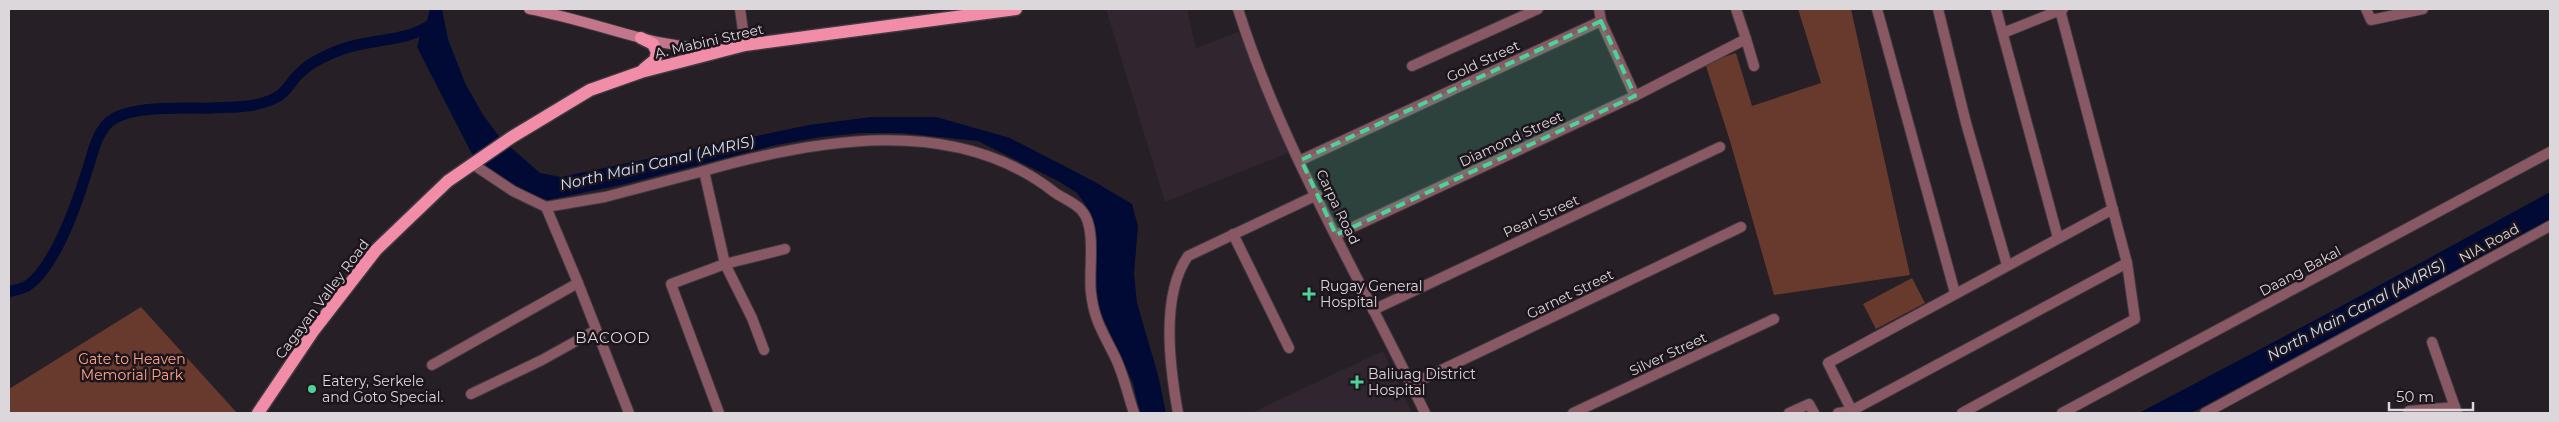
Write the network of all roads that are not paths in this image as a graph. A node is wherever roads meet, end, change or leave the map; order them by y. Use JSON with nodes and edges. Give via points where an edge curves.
{"nodes":[{"id":1,"x":529,"y":9,"type":"edge"},
{"id":2,"x":740,"y":9,"type":"edge"},
{"id":3,"x":1016,"y":9,"type":"edge"},
{"id":4,"x":1238,"y":9,"type":"edge"},
{"id":5,"x":1538,"y":9,"type":"edge"},
{"id":6,"x":1599,"y":9,"type":"edge"},
{"id":7,"x":1736,"y":9,"type":"edge"},
{"id":8,"x":1878,"y":9,"type":"edge"},
{"id":9,"x":1938,"y":9,"type":"edge"},
{"id":10,"x":1996,"y":9,"type":"edge"},
{"id":11,"x":2061,"y":9,"type":"edge"},
{"id":12,"x":2366,"y":9,"type":"edge"},
{"id":13,"x":2423,"y":9,"type":"edge"},
{"id":14,"x":945,"y":14,"type":"edge"},
{"id":15,"x":1601,"y":21,"type":"junction"},
{"id":16,"x":2003,"y":33,"type":"junction"},
{"id":17,"x":641,"y":38,"type":"junction"},
{"id":18,"x":1746,"y":39,"type":"junction"},
{"id":19,"x":745,"y":45,"type":"junction"},
{"id":20,"x":725,"y":50,"type":"junction"},
{"id":21,"x":1412,"y":66,"type":"dead end"},
{"id":22,"x":1754,"y":66,"type":"dead end"},
{"id":23,"x":641,"y":72,"type":"junction"},
{"id":24,"x":1635,"y":96,"type":"junction"},
{"id":25,"x":512,"y":137,"type":"joint"},
{"id":26,"x":1720,"y":147,"type":"dead end"},
{"id":27,"x":2550,"y":152,"type":"edge"},
{"id":28,"x":1300,"y":160,"type":"junction"},
{"id":29,"x":476,"y":164,"type":"junction"},
{"id":30,"x":704,"y":171,"type":"junction"},
{"id":31,"x":1317,"y":195,"type":"junction"},
{"id":32,"x":546,"y":207,"type":"junction"},
{"id":33,"x":2113,"y":210,"type":"junction"},
{"id":34,"x":2550,"y":226,"type":"edge"},
{"id":35,"x":1741,"y":227,"type":"dead end"},
{"id":36,"x":1233,"y":234,"type":"junction"},
{"id":37,"x":1336,"y":235,"type":"junction"},
{"id":38,"x":2058,"y":238,"type":"junction"},
{"id":39,"x":785,"y":250,"type":"dead end"},
{"id":40,"x":2127,"y":263,"type":"junction"},
{"id":41,"x":725,"y":264,"type":"junction"},
{"id":42,"x":2007,"y":265,"type":"junction"},
{"id":43,"x":578,"y":283,"type":"junction"},
{"id":44,"x":1955,"y":294,"type":"junction"},
{"id":45,"x":1373,"y":310,"type":"junction"},
{"id":46,"x":1774,"y":319,"type":"dead end"},
{"id":47,"x":596,"y":330,"type":"junction"},
{"id":48,"x":2432,"y":342,"type":"dead end"},
{"id":49,"x":1289,"y":348,"type":"dead end"},
{"id":50,"x":764,"y":350,"type":"dead end"},
{"id":51,"x":432,"y":365,"type":"dead end"},
{"id":52,"x":1410,"y":385,"type":"junction"},
{"id":53,"x":471,"y":394,"type":"dead end"},
{"id":54,"x":1812,"y":409,"type":"edge"},
{"id":55,"x":2456,"y":410,"type":"edge"},
{"id":56,"x":1851,"y":412,"type":"edge"},
{"id":57,"x":258,"y":413,"type":"edge"},
{"id":58,"x":629,"y":413,"type":"edge"},
{"id":59,"x":719,"y":413,"type":"edge"},
{"id":60,"x":1134,"y":413,"type":"edge"},
{"id":61,"x":1178,"y":413,"type":"edge"},
{"id":62,"x":1425,"y":413,"type":"edge"},
{"id":63,"x":1573,"y":413,"type":"edge"},
{"id":64,"x":1789,"y":413,"type":"edge"},
{"id":65,"x":1838,"y":413,"type":"edge"},
{"id":66,"x":1962,"y":413,"type":"edge"},
{"id":67,"x":2062,"y":413,"type":"edge"},
{"id":68,"x":2205,"y":413,"type":"edge"},
{"id":69,"x":2408,"y":413,"type":"edge"}],
"edges":[{"from":1,"to":17,"type":"main road","via":[[568,16]]},
{"from":2,"to":19,"type":"street"},
{"from":3,"to":14,"type":"main road","name":"A. Mabini Street"},
{"from":4,"to":28,"type":"street","name":"Carpa Road","via":[[1256,64]]},
{"from":5,"to":21,"type":"street"},
{"from":6,"to":15,"type":"street"},
{"from":7,"to":18,"type":"street"},
{"from":8,"to":44,"type":"street"},
{"from":9,"to":42,"type":"street","via":[[1966,123]]},
{"from":10,"to":16,"type":"street"},
{"from":11,"to":16,"type":"street"},
{"from":11,"to":33,"type":"street"},
{"from":12,"to":13,"type":"street","via":[[2370,20]]},
{"from":14,"to":19,"type":"main road","name":"A. Mabini Street"},
{"from":15,"to":24,"type":"street"},
{"from":15,"to":28,"type":"street","name":"Gold Street"},
{"from":16,"to":38,"type":"street"},
{"from":17,"to":20,"type":"main road"},
{"from":17,"to":23,"type":"main road","via":[[653,44],[657,52],[655,60]]},
{"from":18,"to":22,"type":"street"},
{"from":18,"to":24,"type":"street","name":"Diamond Street"},
{"from":19,"to":20,"type":"main road","name":"A. Mabini Street"},
{"from":20,"to":23,"type":"main road","name":"A. Mabini Street"},
{"from":23,"to":25,"type":"main road","name":"A. Mabini Street","via":[[590,90]]},
{"from":24,"to":37,"type":"street","name":"Diamond Street"},
{"from":25,"to":29,"type":"main road","name":"Cagayan Valley Road"},
{"from":26,"to":45,"type":"street","name":"Pearl Street"},
{"from":27,"to":67,"type":"street","name":"Daang Bakal"},
{"from":28,"to":31,"type":"street","name":"Carpa Road"},
{"from":29,"to":32,"type":"street","via":[[513,191]]},
{"from":29,"to":57,"type":"main road","name":"Cagayan Valley Road","via":[[448,181],[376,250],[314,330]]},
{"from":30,"to":32,"type":"street","via":[[605,197]]},
{"from":30,"to":41,"type":"street"},
{"from":30,"to":60,"type":"street","via":[[752,157],[829,143],[917,140],[971,150],[1012,165],[1038,179],[1082,211],[1090,232],[1093,311],[1099,330],[1117,360]]},
{"from":31,"to":36,"type":"street"},
{"from":31,"to":37,"type":"street","name":"Carpa Road"},
{"from":32,"to":43,"type":"street"},
{"from":33,"to":38,"type":"street"},
{"from":33,"to":40,"type":"street"},
{"from":34,"to":68,"type":"street","name":"NIA Road"},
{"from":35,"to":52,"type":"street","name":"Garnet Street"},
{"from":36,"to":49,"type":"street"},
{"from":36,"to":61,"type":"street","via":[[1188,256],[1176,279],[1170,340]]},
{"from":37,"to":45,"type":"street","name":"Carpa Road"},
{"from":38,"to":42,"type":"street"},
{"from":39,"to":41,"type":"street"},
{"from":40,"to":56,"type":"street"},
{"from":40,"to":66,"type":"street","via":[[2135,319]]},
{"from":41,"to":50,"type":"street"},
{"from":41,"to":59,"type":"street","via":[[671,284]]},
{"from":42,"to":44,"type":"street"},
{"from":43,"to":47,"type":"street"},
{"from":43,"to":51,"type":"street"},
{"from":44,"to":56,"type":"street","via":[[1828,363]]},
{"from":45,"to":52,"type":"street","name":"Carpa Road"},
{"from":46,"to":63,"type":"street","name":"Silver Street"},
{"from":47,"to":53,"type":"street"},
{"from":47,"to":58,"type":"street"},
{"from":48,"to":55,"type":"street"},
{"from":52,"to":62,"type":"street","name":"Carpa Road"},
{"from":54,"to":64,"type":"street"},
{"from":55,"to":69,"type":"street"},
{"from":56,"to":65,"type":"street"}]}
